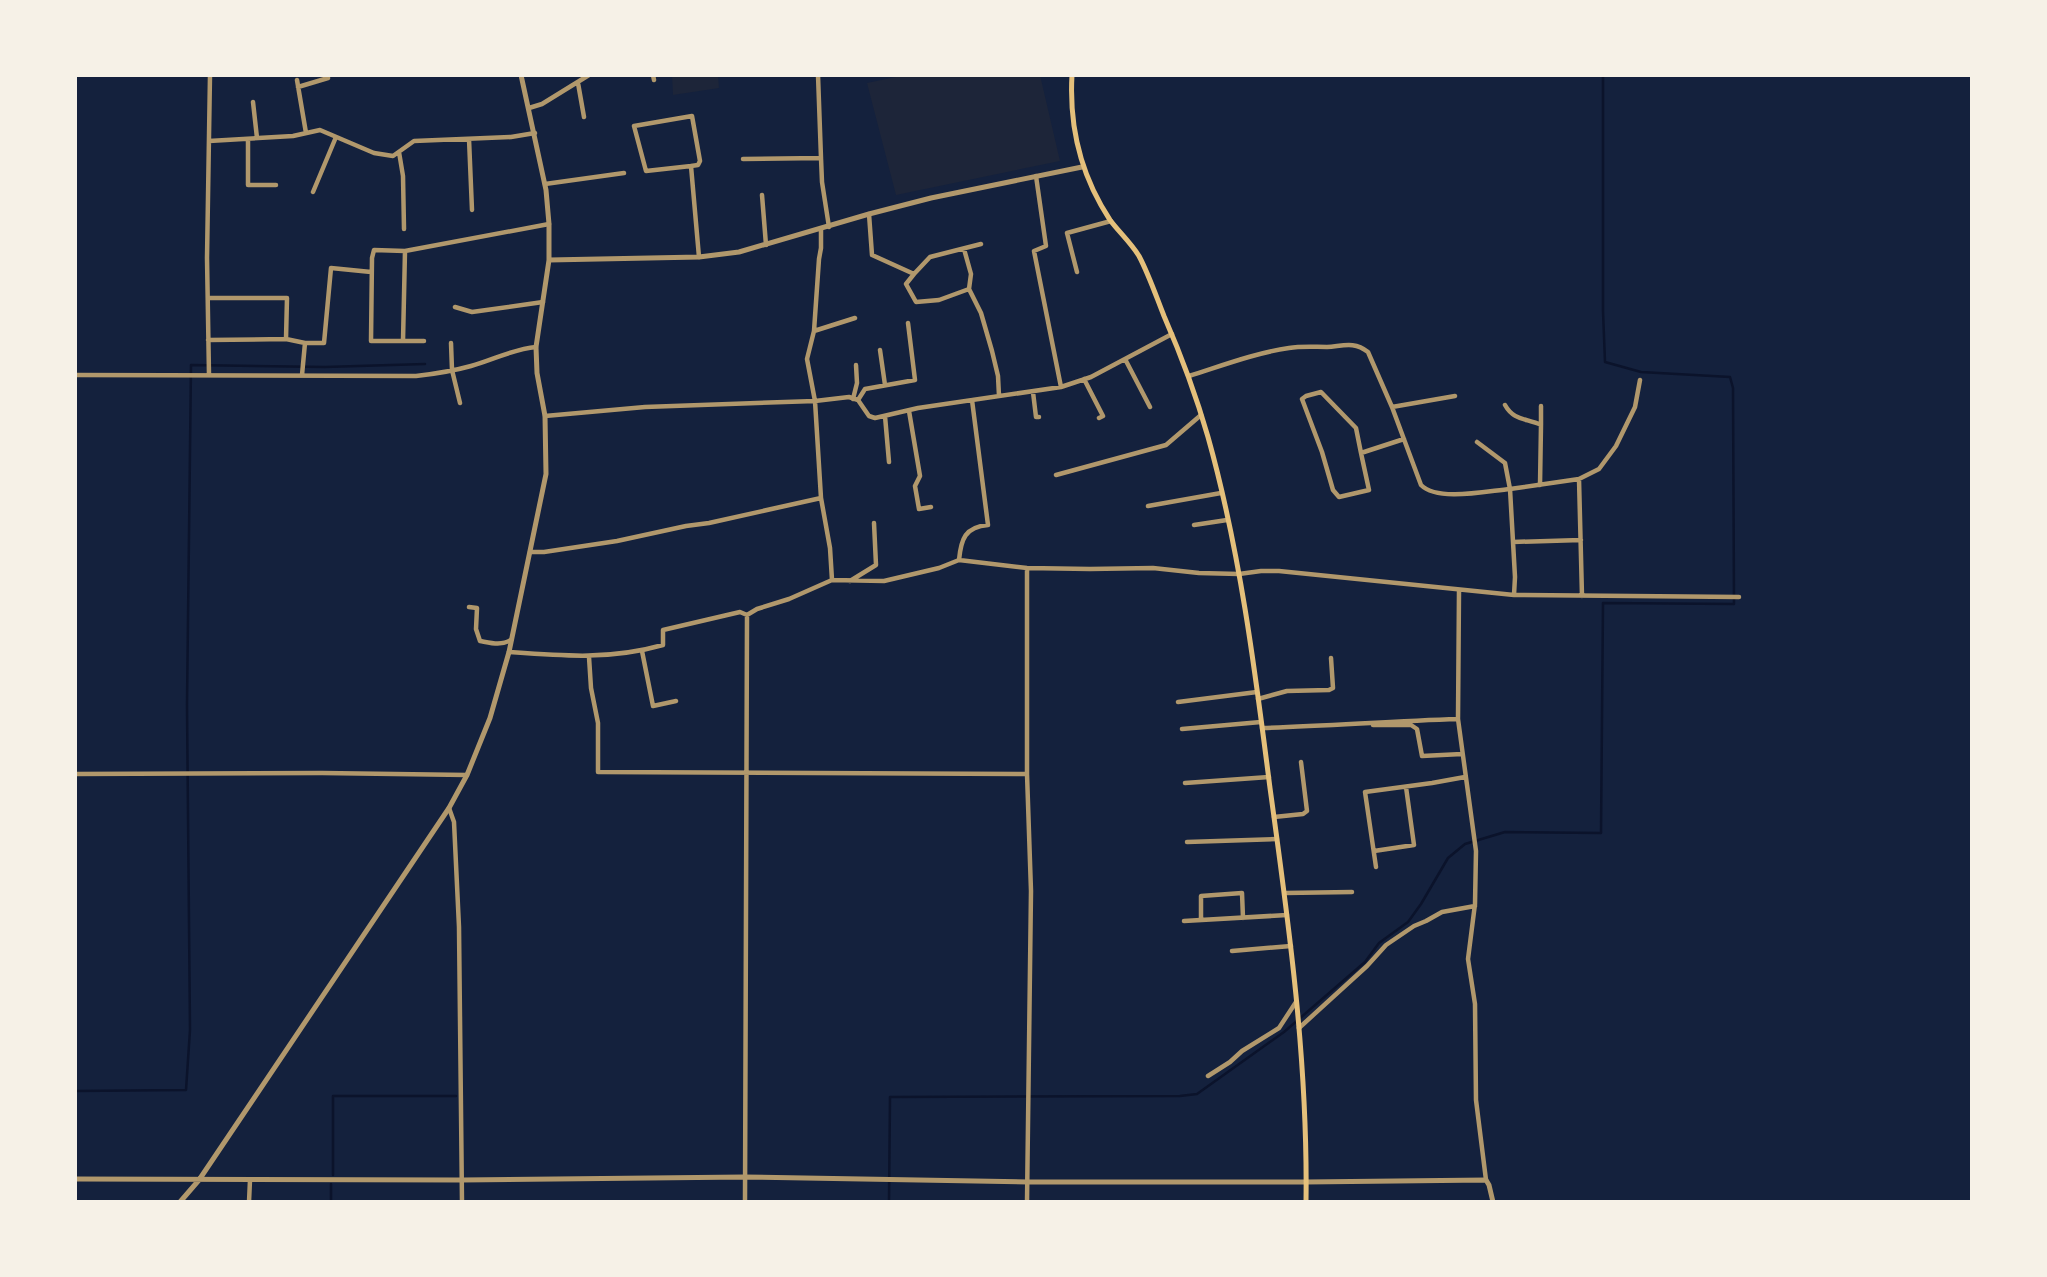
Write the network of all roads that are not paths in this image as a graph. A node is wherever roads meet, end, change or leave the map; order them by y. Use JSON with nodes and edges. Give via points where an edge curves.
{"nodes":[{"id":1,"x":210,"y":75,"type":"edge"},
{"id":2,"x":521,"y":75,"type":"edge"},
{"id":3,"x":589,"y":75,"type":"edge"},
{"id":4,"x":818,"y":75,"type":"edge"},
{"id":5,"x":1072,"y":75,"type":"edge"},
{"id":6,"x":328,"y":78,"type":"dead end"},
{"id":7,"x":297,"y":80,"type":"dead end"},
{"id":8,"x":578,"y":83,"type":"junction"},
{"id":9,"x":298,"y":87,"type":"junction"},
{"id":10,"x":253,"y":102,"type":"dead end"},
{"id":11,"x":528,"y":108,"type":"junction"},
{"id":12,"x":584,"y":117,"type":"dead end"},
{"id":13,"x":306,"y":133,"type":"junction"},
{"id":14,"x":535,"y":134,"type":"junction"},
{"id":15,"x":336,"y":137,"type":"junction"},
{"id":16,"x":257,"y":138,"type":"junction"},
{"id":17,"x":248,"y":139,"type":"junction"},
{"id":18,"x":469,"y":139,"type":"junction"},
{"id":19,"x":209,"y":141,"type":"junction"},
{"id":20,"x":399,"y":152,"type":"junction"},
{"id":21,"x":821,"y":158,"type":"junction"},
{"id":22,"x":743,"y":159,"type":"dead end"},
{"id":23,"x":691,"y":166,"type":"junction"},
{"id":24,"x":1082,"y":167,"type":"junction"},
{"id":25,"x":624,"y":173,"type":"dead end"},
{"id":26,"x":1036,"y":176,"type":"junction"},
{"id":27,"x":545,"y":184,"type":"junction"},
{"id":28,"x":276,"y":185,"type":"dead end"},
{"id":29,"x":313,"y":192,"type":"dead end"},
{"id":30,"x":762,"y":195,"type":"dead end"},
{"id":31,"x":472,"y":210,"type":"dead end"},
{"id":32,"x":869,"y":214,"type":"junction"},
{"id":33,"x":1111,"y":221,"type":"junction"},
{"id":34,"x":549,"y":224,"type":"junction"},
{"id":35,"x":829,"y":227,"type":"junction"},
{"id":36,"x":404,"y":229,"type":"dead end"},
{"id":37,"x":821,"y":229,"type":"junction"},
{"id":38,"x":981,"y":244,"type":"dead end"},
{"id":39,"x":766,"y":245,"type":"junction"},
{"id":40,"x":964,"y":249,"type":"junction"},
{"id":41,"x":405,"y":251,"type":"junction"},
{"id":42,"x":699,"y":257,"type":"junction"},
{"id":43,"x":549,"y":260,"type":"junction"},
{"id":44,"x":371,"y":272,"type":"junction"},
{"id":45,"x":1077,"y":272,"type":"dead end"},
{"id":46,"x":914,"y":274,"type":"junction"},
{"id":47,"x":970,"y":289,"type":"junction"},
{"id":48,"x":208,"y":298,"type":"junction"},
{"id":49,"x":543,"y":302,"type":"junction"},
{"id":50,"x":455,"y":307,"type":"dead end"},
{"id":51,"x":855,"y":318,"type":"dead end"},
{"id":52,"x":908,"y":323,"type":"dead end"},
{"id":53,"x":814,"y":331,"type":"junction"},
{"id":54,"x":1172,"y":334,"type":"junction"},
{"id":55,"x":286,"y":339,"type":"junction"},
{"id":56,"x":208,"y":340,"type":"junction"},
{"id":57,"x":403,"y":341,"type":"junction"},
{"id":58,"x":424,"y":341,"type":"dead end"},
{"id":59,"x":305,"y":342,"type":"junction"},
{"id":60,"x":452,"y":343,"type":"dead end"},
{"id":61,"x":536,"y":347,"type":"junction"},
{"id":62,"x":880,"y":350,"type":"dead end"},
{"id":63,"x":1125,"y":359,"type":"junction"},
{"id":64,"x":856,"y":365,"type":"dead end"},
{"id":65,"x":452,"y":370,"type":"junction"},
{"id":66,"x":75,"y":375,"type":"edge"},
{"id":67,"x":209,"y":375,"type":"junction"},
{"id":68,"x":302,"y":375,"type":"junction"},
{"id":69,"x":1189,"y":376,"type":"junction"},
{"id":70,"x":1084,"y":379,"type":"junction"},
{"id":71,"x":1640,"y":380,"type":"dead end"},
{"id":72,"x":885,"y":385,"type":"junction"},
{"id":73,"x":1062,"y":387,"type":"junction"},
{"id":74,"x":1033,"y":392,"type":"junction"},
{"id":75,"x":999,"y":396,"type":"junction"},
{"id":76,"x":1455,"y":396,"type":"dead end"},
{"id":77,"x":856,"y":399,"type":"junction"},
{"id":78,"x":972,"y":400,"type":"junction"},
{"id":79,"x":815,"y":401,"type":"junction"},
{"id":80,"x":460,"y":402,"type":"dead end"},
{"id":81,"x":1505,"y":405,"type":"dead end"},
{"id":82,"x":1541,"y":406,"type":"dead end"},
{"id":83,"x":1150,"y":407,"type":"dead end"},
{"id":84,"x":1392,"y":407,"type":"junction"},
{"id":85,"x":909,"y":411,"type":"junction"},
{"id":86,"x":1201,"y":415,"type":"junction"},
{"id":87,"x":545,"y":416,"type":"junction"},
{"id":88,"x":886,"y":416,"type":"junction"},
{"id":89,"x":1039,"y":417,"type":"dead end"},
{"id":90,"x":1099,"y":418,"type":"dead end"},
{"id":91,"x":1541,"y":425,"type":"junction"},
{"id":92,"x":1404,"y":439,"type":"junction"},
{"id":93,"x":1477,"y":442,"type":"dead end"},
{"id":94,"x":1361,"y":453,"type":"junction"},
{"id":95,"x":889,"y":461,"type":"dead end"},
{"id":96,"x":1056,"y":475,"type":"dead end"},
{"id":97,"x":1579,"y":479,"type":"junction"},
{"id":98,"x":1540,"y":485,"type":"junction"},
{"id":99,"x":1510,"y":489,"type":"junction"},
{"id":100,"x":1221,"y":494,"type":"junction"},
{"id":101,"x":821,"y":498,"type":"junction"},
{"id":102,"x":1148,"y":506,"type":"dead end"},
{"id":103,"x":931,"y":507,"type":"dead end"},
{"id":104,"x":1227,"y":520,"type":"junction"},
{"id":105,"x":874,"y":523,"type":"dead end"},
{"id":106,"x":1194,"y":525,"type":"dead end"},
{"id":107,"x":1581,"y":540,"type":"junction"},
{"id":108,"x":1513,"y":542,"type":"junction"},
{"id":109,"x":530,"y":552,"type":"junction"},
{"id":110,"x":958,"y":560,"type":"junction"},
{"id":111,"x":1027,"y":568,"type":"junction"},
{"id":112,"x":1239,"y":574,"type":"junction"},
{"id":113,"x":832,"y":580,"type":"junction"},
{"id":114,"x":849,"y":581,"type":"junction"},
{"id":115,"x":1459,"y":591,"type":"junction"},
{"id":116,"x":1514,"y":595,"type":"junction"},
{"id":117,"x":1582,"y":596,"type":"junction"},
{"id":118,"x":1739,"y":597,"type":"dead end"},
{"id":119,"x":469,"y":607,"type":"dead end"},
{"id":120,"x":747,"y":615,"type":"junction"},
{"id":121,"x":512,"y":639,"type":"junction"},
{"id":122,"x":642,"y":651,"type":"junction"},
{"id":123,"x":509,"y":652,"type":"junction"},
{"id":124,"x":589,"y":657,"type":"junction"},
{"id":125,"x":1331,"y":658,"type":"dead end"},
{"id":126,"x":1257,"y":695,"type":"junction"},
{"id":127,"x":676,"y":701,"type":"dead end"},
{"id":128,"x":1178,"y":702,"type":"dead end"},
{"id":129,"x":1458,"y":719,"type":"junction"},
{"id":130,"x":1262,"y":724,"type":"junction"},
{"id":131,"x":1373,"y":724,"type":"dead end"},
{"id":132,"x":1182,"y":729,"type":"dead end"},
{"id":133,"x":1462,"y":754,"type":"junction"},
{"id":134,"x":1301,"y":762,"type":"dead end"},
{"id":135,"x":747,"y":773,"type":"junction"},
{"id":136,"x":75,"y":774,"type":"edge"},
{"id":137,"x":1027,"y":774,"type":"junction"},
{"id":138,"x":467,"y":775,"type":"junction"},
{"id":139,"x":1465,"y":777,"type":"junction"},
{"id":140,"x":1269,"y":778,"type":"junction"},
{"id":141,"x":1185,"y":783,"type":"dead end"},
{"id":142,"x":1406,"y":786,"type":"junction"},
{"id":143,"x":449,"y":808,"type":"junction"},
{"id":144,"x":1274,"y":817,"type":"junction"},
{"id":145,"x":1277,"y":839,"type":"junction"},
{"id":146,"x":1187,"y":842,"type":"dead end"},
{"id":147,"x":1374,"y":851,"type":"junction"},
{"id":148,"x":1376,"y":867,"type":"dead end"},
{"id":149,"x":1352,"y":892,"type":"dead end"},
{"id":150,"x":1285,"y":893,"type":"junction"},
{"id":151,"x":1475,"y":906,"type":"junction"},
{"id":152,"x":1288,"y":915,"type":"junction"},
{"id":153,"x":1243,"y":918,"type":"junction"},
{"id":154,"x":1184,"y":920,"type":"dead end"},
{"id":155,"x":1201,"y":920,"type":"junction"},
{"id":156,"x":1292,"y":946,"type":"junction"},
{"id":157,"x":1232,"y":951,"type":"dead end"},
{"id":158,"x":1296,"y":1002,"type":"junction"},
{"id":159,"x":1298,"y":1029,"type":"junction"},
{"id":160,"x":1208,"y":1076,"type":"dead end"},
{"id":161,"x":744,"y":1177,"type":"junction"},
{"id":162,"x":75,"y":1179,"type":"edge"},
{"id":163,"x":199,"y":1180,"type":"junction"},
{"id":164,"x":250,"y":1180,"type":"junction"},
{"id":165,"x":462,"y":1180,"type":"junction"},
{"id":166,"x":1486,"y":1180,"type":"junction"},
{"id":167,"x":1028,"y":1182,"type":"junction"},
{"id":168,"x":1306,"y":1182,"type":"junction"},
{"id":169,"x":180,"y":1202,"type":"edge"},
{"id":170,"x":249,"y":1202,"type":"edge"},
{"id":171,"x":462,"y":1202,"type":"edge"},
{"id":172,"x":744,"y":1202,"type":"edge"},
{"id":173,"x":1027,"y":1202,"type":"edge"},
{"id":174,"x":1306,"y":1202,"type":"edge"},
{"id":175,"x":1493,"y":1202,"type":"edge"}],
"edges":[{"from":1,"to":19,"type":"street"},
{"from":2,"to":11,"type":"street"},
{"from":3,"to":8,"type":"street"},
{"from":4,"to":21,"type":"street"},
{"from":5,"to":24,"type":"main road","via":[[1074,129]]},
{"from":6,"to":9,"type":"street"},
{"from":7,"to":9,"type":"street"},
{"from":8,"to":11,"type":"street"},
{"from":8,"to":12,"type":"street"},
{"from":9,"to":13,"type":"street"},
{"from":10,"to":16,"type":"street"},
{"from":11,"to":14,"type":"street"},
{"from":13,"to":15,"type":"street","via":[[320,130]]},
{"from":13,"to":16,"type":"street"},
{"from":14,"to":18,"type":"street"},
{"from":14,"to":27,"type":"street"},
{"from":15,"to":20,"type":"street","via":[[374,153],[393,156]]},
{"from":15,"to":29,"type":"street"},
{"from":16,"to":17,"type":"street"},
{"from":17,"to":19,"type":"street"},
{"from":17,"to":28,"type":"street","via":[[248,185]]},
{"from":18,"to":20,"type":"street","via":[[414,141]]},
{"from":18,"to":31,"type":"street"},
{"from":19,"to":48,"type":"street"},
{"from":20,"to":36,"type":"street"},
{"from":21,"to":22,"type":"street"},
{"from":21,"to":35,"type":"street"},
{"from":23,"to":23,"type":"street","via":[[701,161],[692,116],[635,127],[646,171]]},
{"from":23,"to":42,"type":"street"},
{"from":24,"to":26,"type":"street"},
{"from":24,"to":33,"type":"main road"},
{"from":25,"to":27,"type":"street"},
{"from":26,"to":32,"type":"street"},
{"from":26,"to":73,"type":"street","via":[[1046,246],[1034,251]]},
{"from":27,"to":34,"type":"street"},
{"from":30,"to":39,"type":"street"},
{"from":32,"to":35,"type":"street"},
{"from":32,"to":46,"type":"street","via":[[872,255]]},
{"from":33,"to":45,"type":"street","via":[[1067,233]]},
{"from":33,"to":54,"type":"main road","via":[[1138,255]]},
{"from":34,"to":41,"type":"street"},
{"from":34,"to":43,"type":"street"},
{"from":35,"to":37,"type":"street"},
{"from":37,"to":39,"type":"street"},
{"from":37,"to":53,"type":"street"},
{"from":38,"to":40,"type":"street"},
{"from":39,"to":42,"type":"street"},
{"from":40,"to":46,"type":"street","via":[[930,257]]},
{"from":40,"to":47,"type":"street"},
{"from":41,"to":44,"type":"street","via":[[374,250]]},
{"from":41,"to":57,"type":"street"},
{"from":42,"to":43,"type":"street"},
{"from":43,"to":49,"type":"street"},
{"from":44,"to":57,"type":"street","via":[[371,341]]},
{"from":44,"to":59,"type":"street","via":[[331,268],[324,343]]},
{"from":46,"to":47,"type":"street","via":[[906,284],[916,302]]},
{"from":47,"to":75,"type":"street","via":[[992,351]]},
{"from":48,"to":55,"type":"street","via":[[287,298]]},
{"from":48,"to":56,"type":"street"},
{"from":49,"to":50,"type":"street","via":[[472,312]]},
{"from":49,"to":61,"type":"street"},
{"from":51,"to":53,"type":"street"},
{"from":52,"to":72,"type":"street","via":[[915,380]]},
{"from":53,"to":79,"type":"street","via":[[807,359]]},
{"from":54,"to":63,"type":"street"},
{"from":54,"to":69,"type":"main road"},
{"from":55,"to":56,"type":"street"},
{"from":55,"to":59,"type":"street"},
{"from":56,"to":67,"type":"street"},
{"from":57,"to":58,"type":"street"},
{"from":59,"to":68,"type":"street"},
{"from":60,"to":65,"type":"street"},
{"from":61,"to":65,"type":"street"},
{"from":61,"to":87,"type":"street"},
{"from":62,"to":72,"type":"street"},
{"from":63,"to":70,"type":"street"},
{"from":63,"to":83,"type":"street"},
{"from":64,"to":77,"type":"street"},
{"from":65,"to":68,"type":"street","via":[[416,376]]},
{"from":65,"to":80,"type":"street"},
{"from":66,"to":67,"type":"street"},
{"from":67,"to":68,"type":"street"},
{"from":69,"to":84,"type":"street","via":[[1289,348],[1350,344],[1368,352]]},
{"from":69,"to":86,"type":"main road"},
{"from":70,"to":73,"type":"street"},
{"from":70,"to":90,"type":"street","via":[[1102,416]]},
{"from":71,"to":97,"type":"street","via":[[1635,407],[1616,446],[1599,468]]},
{"from":72,"to":77,"type":"street","via":[[865,389]]},
{"from":73,"to":74,"type":"street"},
{"from":74,"to":75,"type":"street"},
{"from":74,"to":89,"type":"street"},
{"from":75,"to":78,"type":"street"},
{"from":76,"to":84,"type":"street"},
{"from":77,"to":79,"type":"street"},
{"from":77,"to":88,"type":"street","via":[[869,416]]},
{"from":78,"to":85,"type":"street"},
{"from":78,"to":110,"type":"street","via":[[988,525],[965,535]]},
{"from":79,"to":87,"type":"street"},
{"from":79,"to":101,"type":"street"},
{"from":81,"to":91,"type":"street","via":[[1515,417]]},
{"from":82,"to":91,"type":"street"},
{"from":84,"to":92,"type":"street"},
{"from":85,"to":88,"type":"street"},
{"from":85,"to":103,"type":"street","via":[[920,475],[915,486],[919,509]]},
{"from":86,"to":96,"type":"street","via":[[1166,445]]},
{"from":86,"to":100,"type":"main road"},
{"from":87,"to":109,"type":"street","via":[[546,474]]},
{"from":88,"to":95,"type":"street"},
{"from":91,"to":98,"type":"street"},
{"from":92,"to":94,"type":"street"},
{"from":92,"to":99,"type":"street","via":[[1426,490],[1448,494]]},
{"from":93,"to":99,"type":"street","via":[[1505,463]]},
{"from":94,"to":94,"type":"street","via":[[1369,490],[1339,497],[1302,399],[1321,392],[1356,428]]},
{"from":97,"to":98,"type":"street"},
{"from":97,"to":107,"type":"street"},
{"from":98,"to":99,"type":"street"},
{"from":99,"to":108,"type":"street"},
{"from":100,"to":102,"type":"street"},
{"from":100,"to":104,"type":"main road"},
{"from":101,"to":109,"type":"street","via":[[617,541]]},
{"from":101,"to":113,"type":"street"},
{"from":104,"to":106,"type":"street"},
{"from":104,"to":112,"type":"main road"},
{"from":105,"to":114,"type":"street","via":[[876,565]]},
{"from":107,"to":108,"type":"street"},
{"from":107,"to":117,"type":"street"},
{"from":108,"to":116,"type":"street"},
{"from":109,"to":121,"type":"street"},
{"from":110,"to":111,"type":"street"},
{"from":110,"to":114,"type":"street","via":[[884,581]]},
{"from":111,"to":112,"type":"street","via":[[1153,568]]},
{"from":111,"to":137,"type":"street"},
{"from":112,"to":115,"type":"street","via":[[1279,571]]},
{"from":112,"to":126,"type":"main road"},
{"from":113,"to":114,"type":"street"},
{"from":113,"to":120,"type":"street"},
{"from":115,"to":116,"type":"street"},
{"from":115,"to":129,"type":"street"},
{"from":116,"to":117,"type":"street"},
{"from":117,"to":118,"type":"street"},
{"from":119,"to":121,"type":"street","via":[[477,608],[480,642],[498,644]]},
{"from":120,"to":122,"type":"street","via":[[740,612],[663,630],[663,645]]},
{"from":120,"to":135,"type":"street"},
{"from":121,"to":123,"type":"street"},
{"from":122,"to":124,"type":"street"},
{"from":122,"to":127,"type":"street","via":[[653,706]]},
{"from":123,"to":124,"type":"street"},
{"from":123,"to":138,"type":"street"},
{"from":124,"to":135,"type":"street","via":[[598,723],[598,772]]},
{"from":125,"to":126,"type":"street","via":[[1333,688],[1329,690]]},
{"from":126,"to":128,"type":"street"},
{"from":126,"to":130,"type":"main road"},
{"from":129,"to":130,"type":"street","via":[[1329,726]]},
{"from":129,"to":133,"type":"street"},
{"from":130,"to":132,"type":"street"},
{"from":130,"to":140,"type":"main road"},
{"from":131,"to":133,"type":"street","via":[[1411,725],[1417,729],[1422,756]]},
{"from":133,"to":139,"type":"street"},
{"from":134,"to":144,"type":"street","via":[[1307,811]]},
{"from":135,"to":137,"type":"street"},
{"from":135,"to":161,"type":"street"},
{"from":136,"to":138,"type":"street"},
{"from":137,"to":167,"type":"street","via":[[1031,891]]},
{"from":138,"to":143,"type":"street"},
{"from":139,"to":142,"type":"street"},
{"from":139,"to":151,"type":"street","via":[[1475,830]]},
{"from":140,"to":141,"type":"street"},
{"from":140,"to":144,"type":"main road"},
{"from":142,"to":147,"type":"street","via":[[1414,845]]},
{"from":142,"to":147,"type":"street","via":[[1365,792]]},
{"from":143,"to":163,"type":"street"},
{"from":143,"to":165,"type":"street","via":[[454,822],[459,927]]},
{"from":144,"to":145,"type":"main road"},
{"from":145,"to":146,"type":"street"},
{"from":145,"to":150,"type":"main road"},
{"from":147,"to":148,"type":"street"},
{"from":149,"to":150,"type":"street"},
{"from":150,"to":152,"type":"main road"},
{"from":151,"to":159,"type":"street","via":[[1442,912],[1386,945]]},
{"from":151,"to":166,"type":"street","via":[[1468,959]]},
{"from":152,"to":153,"type":"street"},
{"from":152,"to":156,"type":"main road"},
{"from":153,"to":155,"type":"street"},
{"from":153,"to":155,"type":"street","via":[[1242,893],[1201,896]]},
{"from":154,"to":155,"type":"street"},
{"from":156,"to":157,"type":"street"},
{"from":156,"to":158,"type":"main road"},
{"from":158,"to":159,"type":"main road"},
{"from":158,"to":160,"type":"street","via":[[1279,1028]]},
{"from":159,"to":168,"type":"main road"},
{"from":161,"to":165,"type":"street"},
{"from":161,"to":167,"type":"street"},
{"from":161,"to":172,"type":"street"},
{"from":162,"to":163,"type":"street"},
{"from":163,"to":164,"type":"street"},
{"from":163,"to":169,"type":"street"},
{"from":164,"to":165,"type":"street"},
{"from":164,"to":170,"type":"street"},
{"from":165,"to":171,"type":"street"},
{"from":166,"to":168,"type":"street"},
{"from":166,"to":175,"type":"street"},
{"from":167,"to":168,"type":"street"},
{"from":167,"to":173,"type":"street"},
{"from":168,"to":174,"type":"main road"}]}
